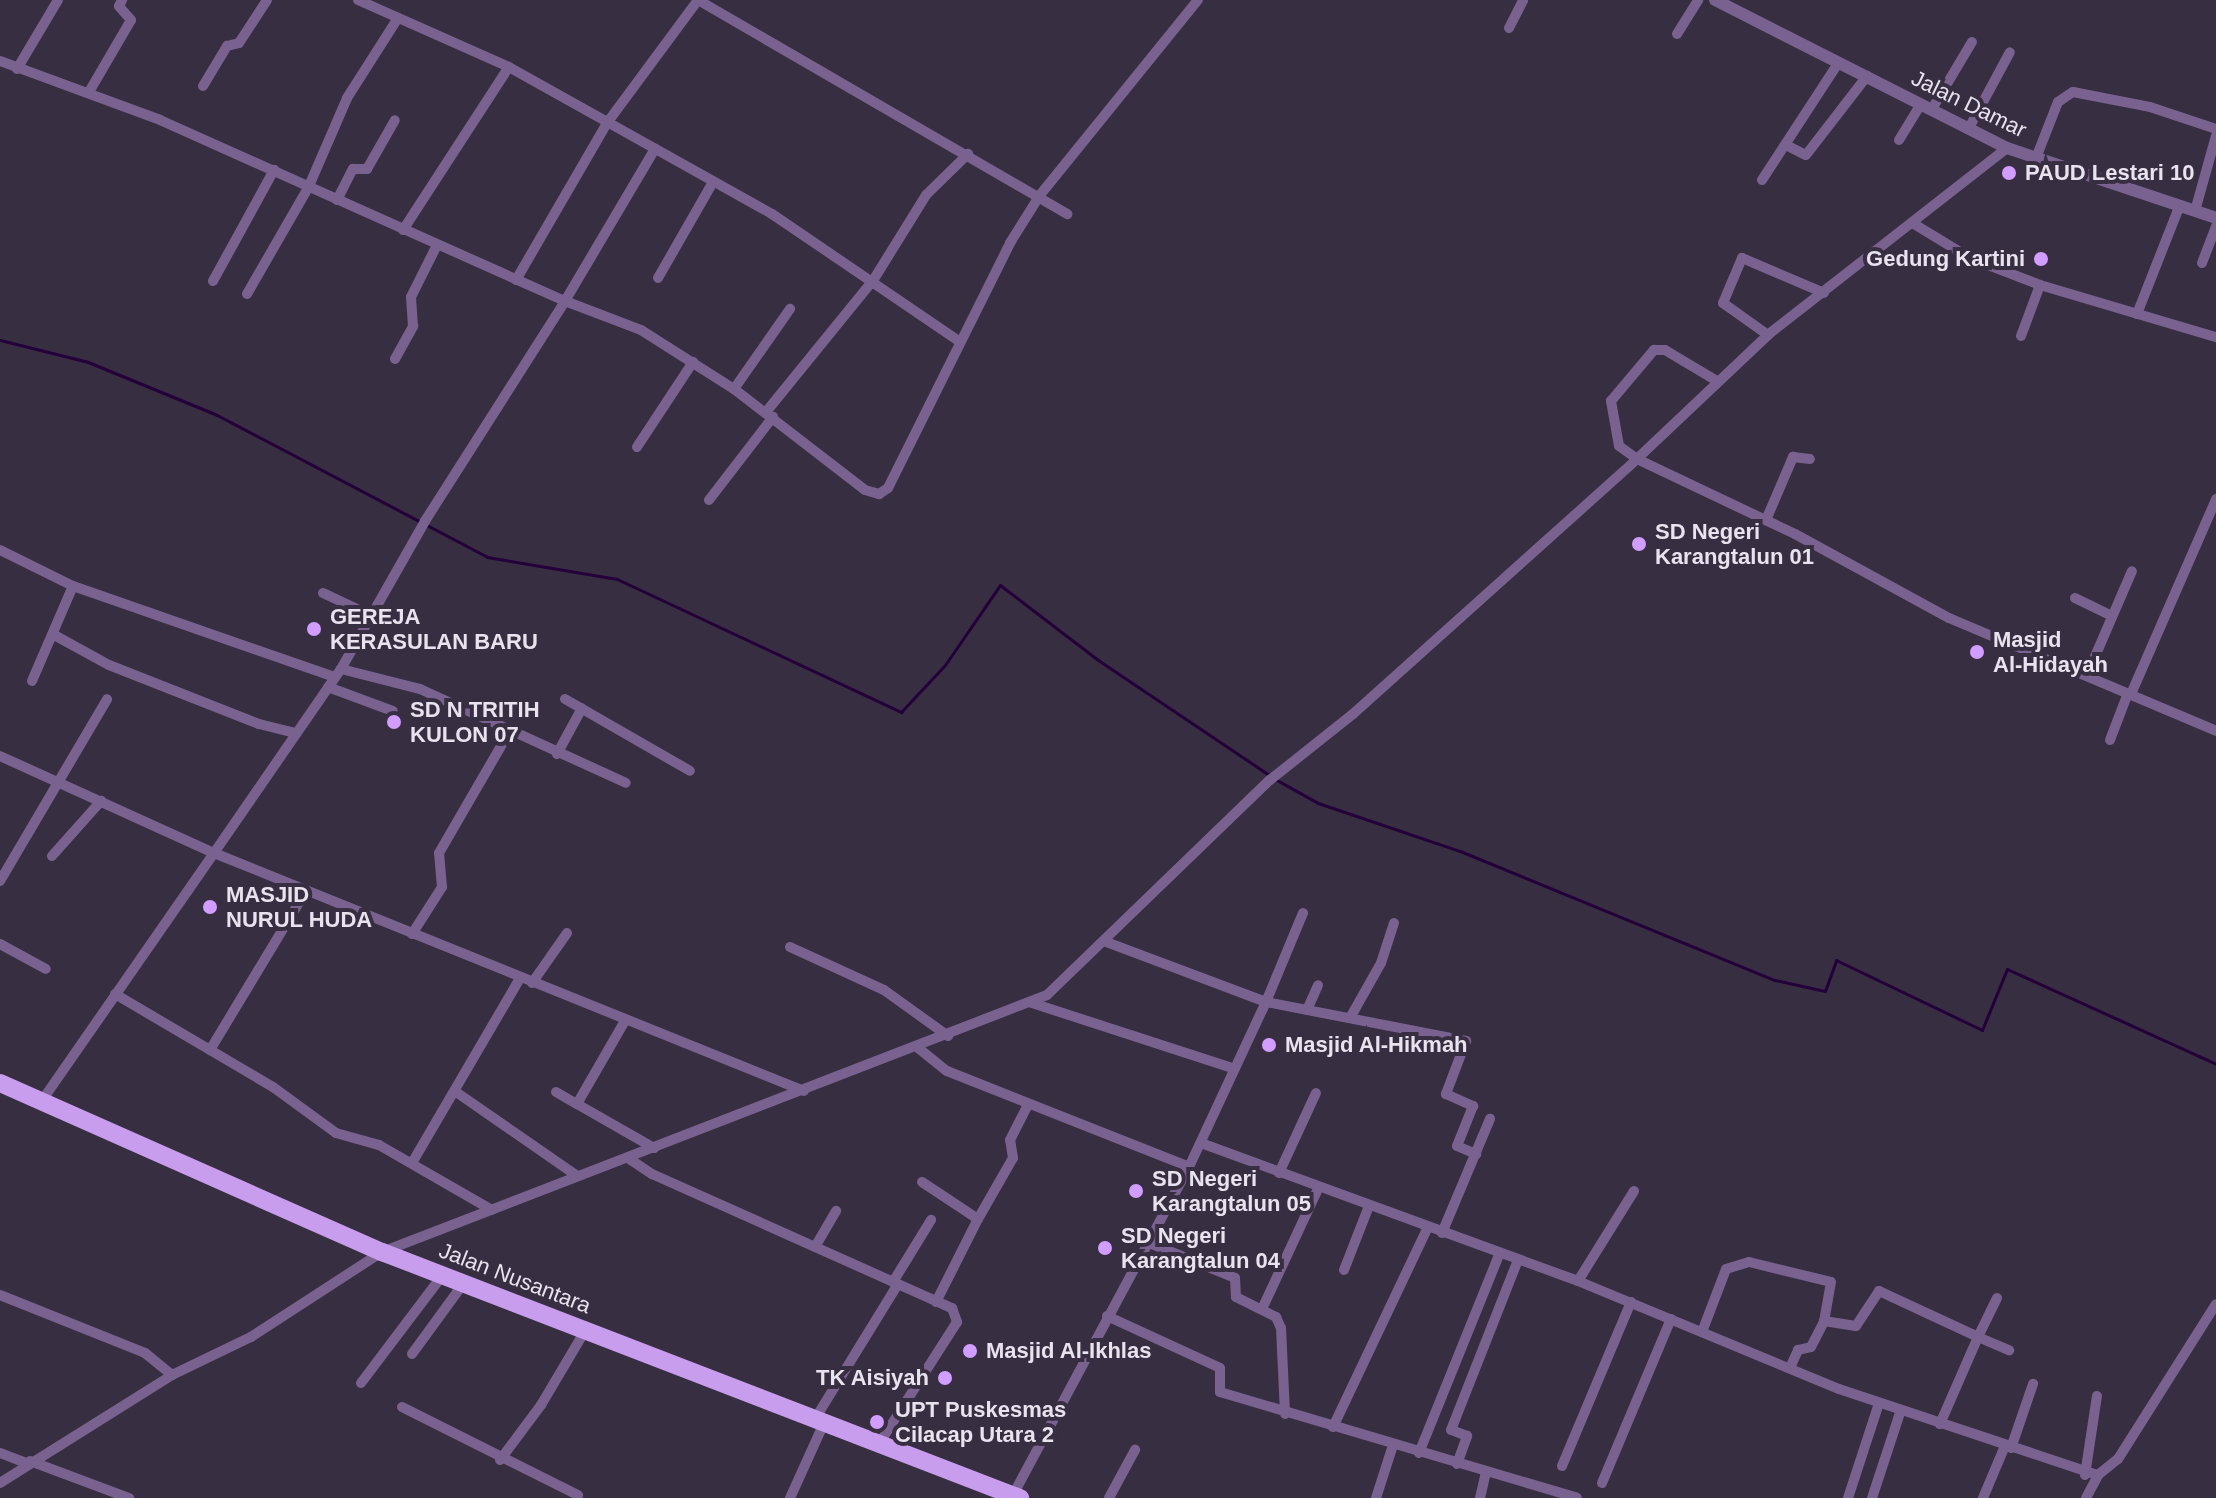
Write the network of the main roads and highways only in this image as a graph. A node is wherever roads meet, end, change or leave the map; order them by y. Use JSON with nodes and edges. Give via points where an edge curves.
{"nodes":[{"id":1,"x":0,"y":1083,"type":"edge"},
{"id":2,"x":1017,"y":1497,"type":"edge"}],
"edges":[{"from":1,"to":2,"type":"highway","name":"Jalan Nusantara","via":[[382,1252]]}]}
